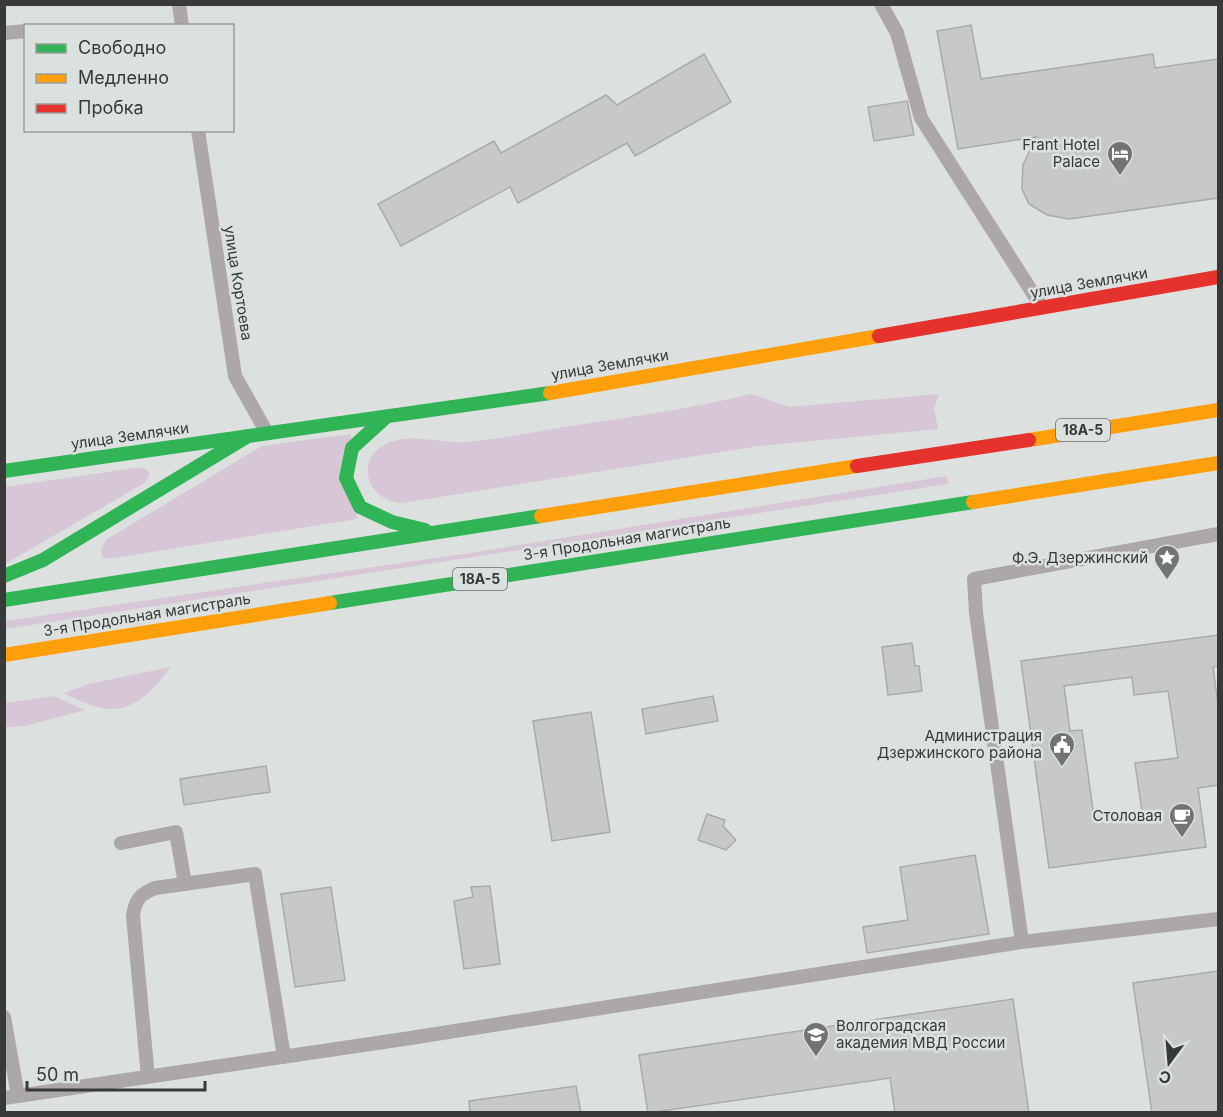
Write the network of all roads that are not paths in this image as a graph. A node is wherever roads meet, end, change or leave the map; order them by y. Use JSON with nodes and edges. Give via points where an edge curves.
{"nodes":[{"id":1,"x":179,"y":4,"type":"edge"},
{"id":2,"x":881,"y":4,"type":"edge"},
{"id":3,"x":182,"y":24,"type":"edge"},
{"id":4,"x":24,"y":31,"type":"edge"},
{"id":5,"x":4,"y":33,"type":"edge"},
{"id":6,"x":198,"y":132,"type":"edge"},
{"id":7,"x":1218,"y":277,"type":"edge"},
{"id":8,"x":1042,"y":308,"type":"junction"},
{"id":9,"x":1218,"y":410,"type":"edge"},
{"id":10,"x":386,"y":417,"type":"junction"},
{"id":11,"x":267,"y":434,"type":"junction"},
{"id":12,"x":248,"y":436,"type":"junction"},
{"id":13,"x":1218,"y":463,"type":"edge"},
{"id":14,"x":4,"y":471,"type":"edge"},
{"id":15,"x":435,"y":532,"type":"junction"},
{"id":16,"x":1218,"y":534,"type":"edge"},
{"id":17,"x":4,"y":576,"type":"edge"},
{"id":18,"x":4,"y":600,"type":"edge"},
{"id":19,"x":4,"y":655,"type":"edge"},
{"id":20,"x":121,"y":843,"type":"dead end"},
{"id":21,"x":185,"y":884,"type":"junction"},
{"id":22,"x":1218,"y":919,"type":"edge"},
{"id":23,"x":1022,"y":942,"type":"junction"},
{"id":24,"x":4,"y":1017,"type":"edge"},
{"id":25,"x":284,"y":1057,"type":"junction"},
{"id":26,"x":148,"y":1077,"type":"junction"},
{"id":27,"x":11,"y":1097,"type":"edge"}],
"edges":[{"from":1,"to":3,"type":"lane"},
{"from":2,"to":8,"type":"lane","via":[[897,33],[921,118]]},
{"from":4,"to":5,"type":"lane"},
{"from":6,"to":11,"type":"lane","name":"улица Кортоева","via":[[235,376]]},
{"from":7,"to":8,"type":"main road","name":"улица Землячки"},
{"from":8,"to":10,"type":"main road","name":"улица Землячки"},
{"from":9,"to":15,"type":"main road","number":"18А-5"},
{"from":10,"to":11,"type":"main road","name":"улица Землячки"},
{"from":10,"to":15,"type":"main road","via":[[352,448],[346,478],[360,507],[392,522]]},
{"from":11,"to":12,"type":"main road","name":"улица Землячки"},
{"from":12,"to":14,"type":"main road","name":"улица Землячки"},
{"from":12,"to":17,"type":"main road","via":[[43,560]]},
{"from":13,"to":19,"type":"main road","name":"3-я Продольная магистраль","number":"18А-5"},
{"from":15,"to":18,"type":"main road","number":"18А-5"},
{"from":16,"to":23,"type":"lane","via":[[974,579]]},
{"from":20,"to":21,"type":"lane","via":[[176,832]]},
{"from":21,"to":25,"type":"lane","via":[[255,874]]},
{"from":21,"to":26,"type":"lane","via":[[144,892],[135,902],[133,916]]},
{"from":22,"to":23,"type":"lane"},
{"from":23,"to":25,"type":"lane"},
{"from":24,"to":27,"type":"lane"},
{"from":25,"to":26,"type":"lane"},
{"from":26,"to":27,"type":"lane"}]}
